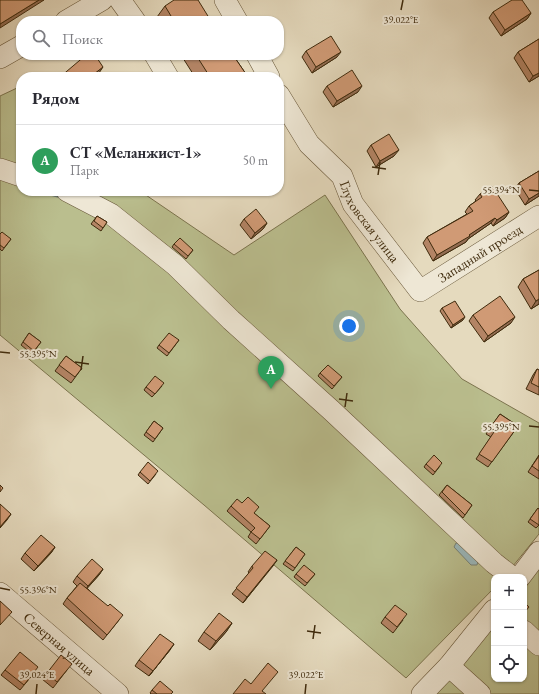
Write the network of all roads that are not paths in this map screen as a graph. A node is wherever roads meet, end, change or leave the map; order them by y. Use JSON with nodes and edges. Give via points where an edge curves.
{"nodes":[{"id":1,"x":102,"y":0,"type":"edge"},
{"id":2,"x":120,"y":0,"type":"edge"},
{"id":3,"x":225,"y":0,"type":"edge"},
{"id":4,"x":75,"y":16,"type":"edge"},
{"id":5,"x":131,"y":16,"type":"edge"},
{"id":6,"x":234,"y":16,"type":"edge"},
{"id":7,"x":16,"y":49,"type":"edge"},
{"id":8,"x":0,"y":58,"type":"edge"},
{"id":9,"x":158,"y":60,"type":"edge"},
{"id":10,"x":260,"y":60,"type":"edge"},
{"id":11,"x":165,"y":72,"type":"edge"},
{"id":12,"x":266,"y":72,"type":"edge"},
{"id":13,"x":284,"y":103,"type":"edge"},
{"id":14,"x":0,"y":169,"type":"edge"},
{"id":15,"x":16,"y":174,"type":"edge"},
{"id":16,"x":77,"y":196,"type":"edge"},
{"id":17,"x":539,"y":216,"type":"edge"},
{"id":18,"x":420,"y":291,"type":"joint"},
{"id":19,"x":539,"y":552,"type":"edge"},
{"id":20,"x":508,"y":574,"type":"edge"},
{"id":21,"x":522,"y":574,"type":"edge"},
{"id":22,"x":0,"y":593,"type":"edge"},
{"id":23,"x":491,"y":614,"type":"edge"},
{"id":24,"x":527,"y":634,"type":"edge"},
{"id":25,"x":539,"y":645,"type":"edge"},
{"id":26,"x":449,"y":666,"type":"junction"},
{"id":27,"x":118,"y":694,"type":"edge"},
{"id":28,"x":422,"y":694,"type":"edge"},
{"id":29,"x":480,"y":694,"type":"edge"}],
"edges":[{"from":1,"to":4,"type":"street"},
{"from":2,"to":5,"type":"street"},
{"from":3,"to":6,"type":"street"},
{"from":7,"to":8,"type":"street"},
{"from":9,"to":11,"type":"street"},
{"from":10,"to":12,"type":"street"},
{"from":13,"to":18,"type":"street","name":"Глуховская улица","via":[[309,144],[342,176],[353,204]]},
{"from":14,"to":15,"type":"street"},
{"from":16,"to":20,"type":"street","via":[[111,214],[175,265],[231,320]]},
{"from":17,"to":18,"type":"street","name":"Западный проезд"},
{"from":19,"to":21,"type":"street"},
{"from":22,"to":27,"type":"street","name":"Северная улица"},
{"from":23,"to":26,"type":"street"},
{"from":24,"to":25,"type":"street"},
{"from":26,"to":28,"type":"street"},
{"from":26,"to":29,"type":"street"}]}
